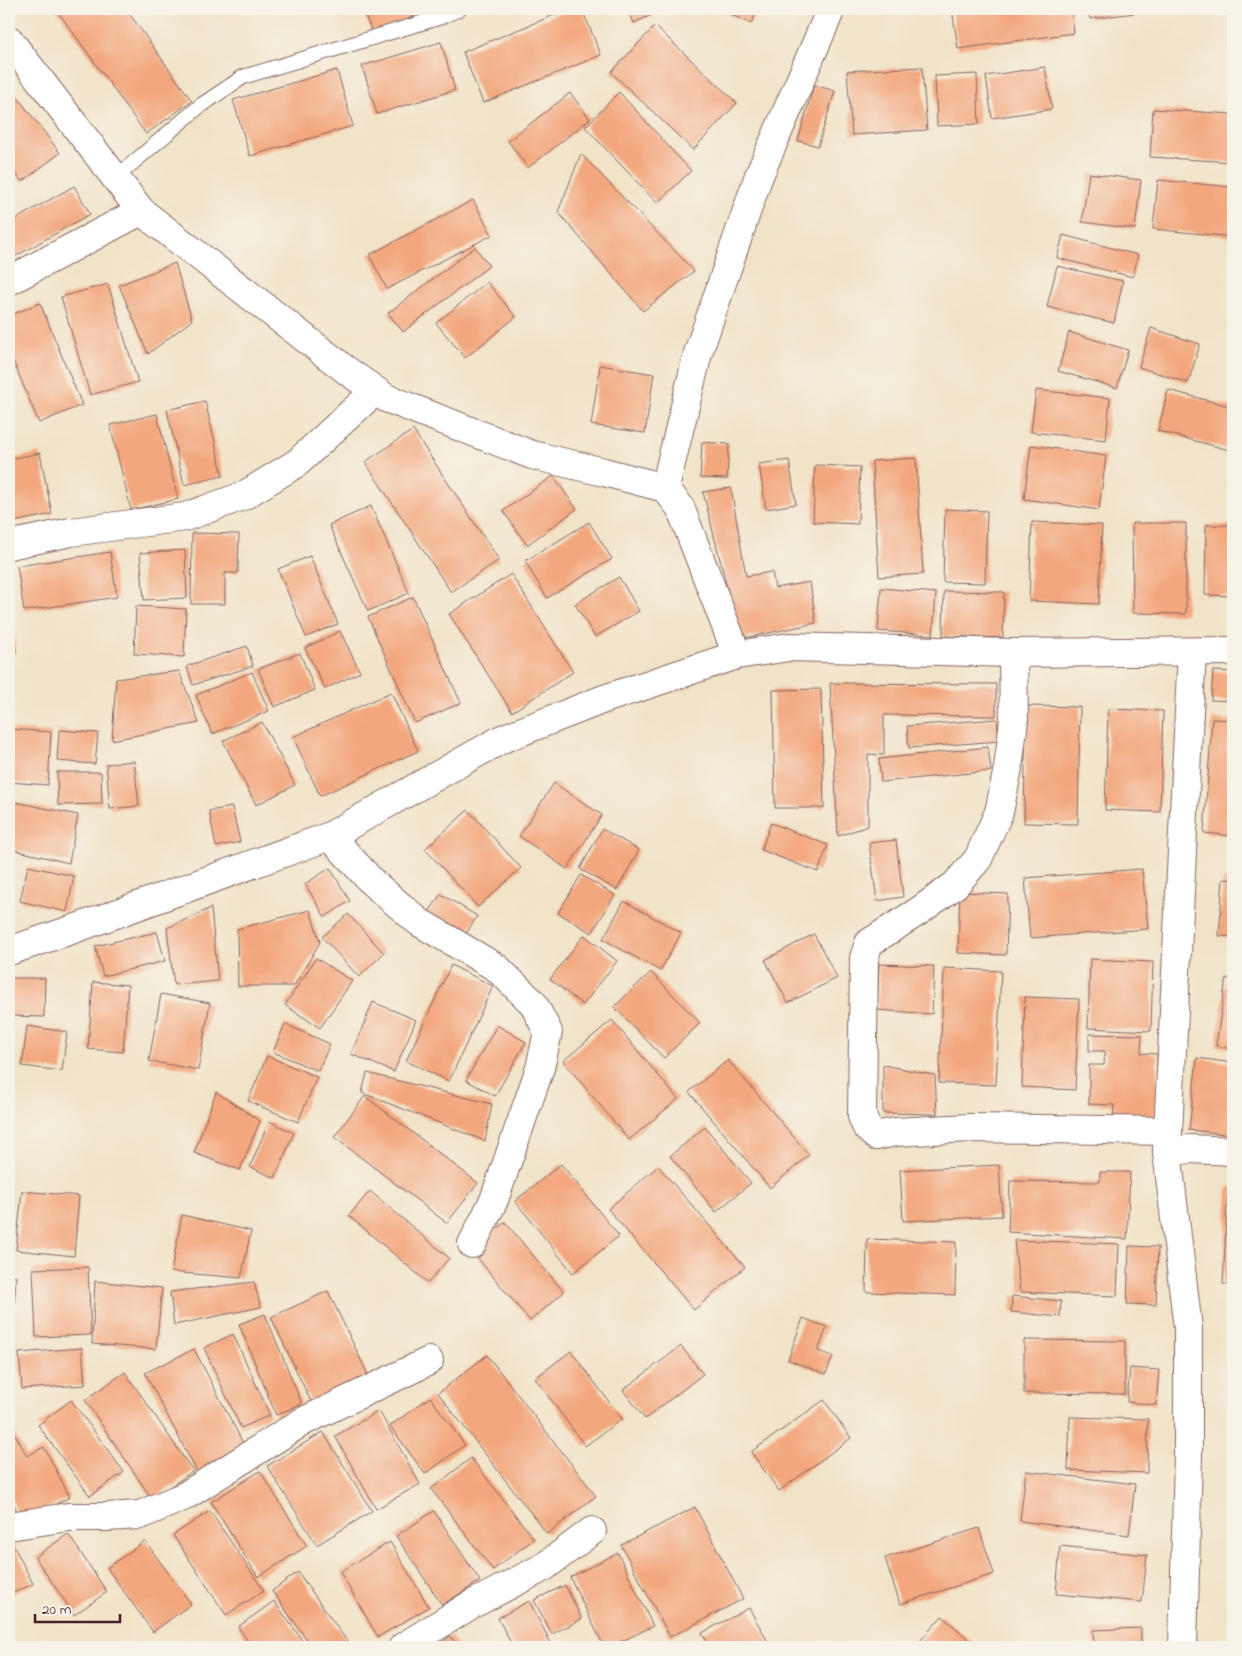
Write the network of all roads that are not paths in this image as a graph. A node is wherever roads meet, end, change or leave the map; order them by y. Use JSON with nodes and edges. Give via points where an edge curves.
{"nodes":[{"id":1,"x":459,"y":9,"type":"edge"},
{"id":2,"x":831,"y":9,"type":"edge"},
{"id":3,"x":9,"y":40,"type":"edge"},
{"id":4,"x":115,"y":178,"type":"junction"},
{"id":5,"x":141,"y":211,"type":"junction"},
{"id":6,"x":9,"y":281,"type":"edge"},
{"id":7,"x":375,"y":391,"type":"junction"},
{"id":8,"x":665,"y":488,"type":"junction"},
{"id":9,"x":9,"y":545,"type":"edge"},
{"id":10,"x":1233,"y":651,"type":"edge"},
{"id":11,"x":1192,"y":652,"type":"junction"},
{"id":12,"x":1013,"y":653,"type":"junction"},
{"id":13,"x":737,"y":655,"type":"junction"},
{"id":14,"x":330,"y":836,"type":"junction"},
{"id":15,"x":9,"y":951,"type":"edge"},
{"id":16,"x":1167,"y":1141,"type":"junction"},
{"id":17,"x":1233,"y":1151,"type":"edge"},
{"id":18,"x":472,"y":1244,"type":"dead end"},
{"id":19,"x":429,"y":1361,"type":"dead end"},
{"id":20,"x":9,"y":1526,"type":"edge"},
{"id":21,"x":592,"y":1531,"type":"dead end"},
{"id":22,"x":402,"y":1647,"type":"edge"},
{"id":23,"x":1183,"y":1647,"type":"edge"}],
"edges":[{"from":1,"to":4,"type":"lane","via":[[243,77],[200,106]]},
{"from":2,"to":8,"type":"street","via":[[755,187],[698,353]]},
{"from":3,"to":4,"type":"street"},
{"from":4,"to":5,"type":"street"},
{"from":5,"to":6,"type":"street"},
{"from":5,"to":7,"type":"street"},
{"from":7,"to":8,"type":"street","via":[[532,455]]},
{"from":7,"to":9,"type":"street","via":[[297,463],[242,496],[185,517],[72,532]]},
{"from":8,"to":13,"type":"street","via":[[680,507]]},
{"from":10,"to":11,"type":"street"},
{"from":11,"to":12,"type":"street"},
{"from":11,"to":16,"type":"street"},
{"from":12,"to":13,"type":"street","via":[[789,647]]},
{"from":12,"to":16,"type":"street","via":[[1014,720],[1008,768],[999,812],[978,859],[955,885],[869,943],[864,958],[862,1116],[867,1128],[876,1136],[970,1128]]},
{"from":13,"to":14,"type":"street","via":[[604,699],[502,739]]},
{"from":14,"to":15,"type":"street"},
{"from":14,"to":18,"type":"street","via":[[373,883],[419,922],[497,968],[533,1003],[548,1032],[540,1068],[494,1200]]},
{"from":16,"to":17,"type":"street","via":[[1190,1149]]},
{"from":16,"to":23,"type":"street","via":[[1188,1328]]},
{"from":19,"to":20,"type":"street","via":[[302,1422],[186,1496],[140,1515],[68,1517]]},
{"from":21,"to":22,"type":"street","via":[[544,1567],[469,1606]]}]}
